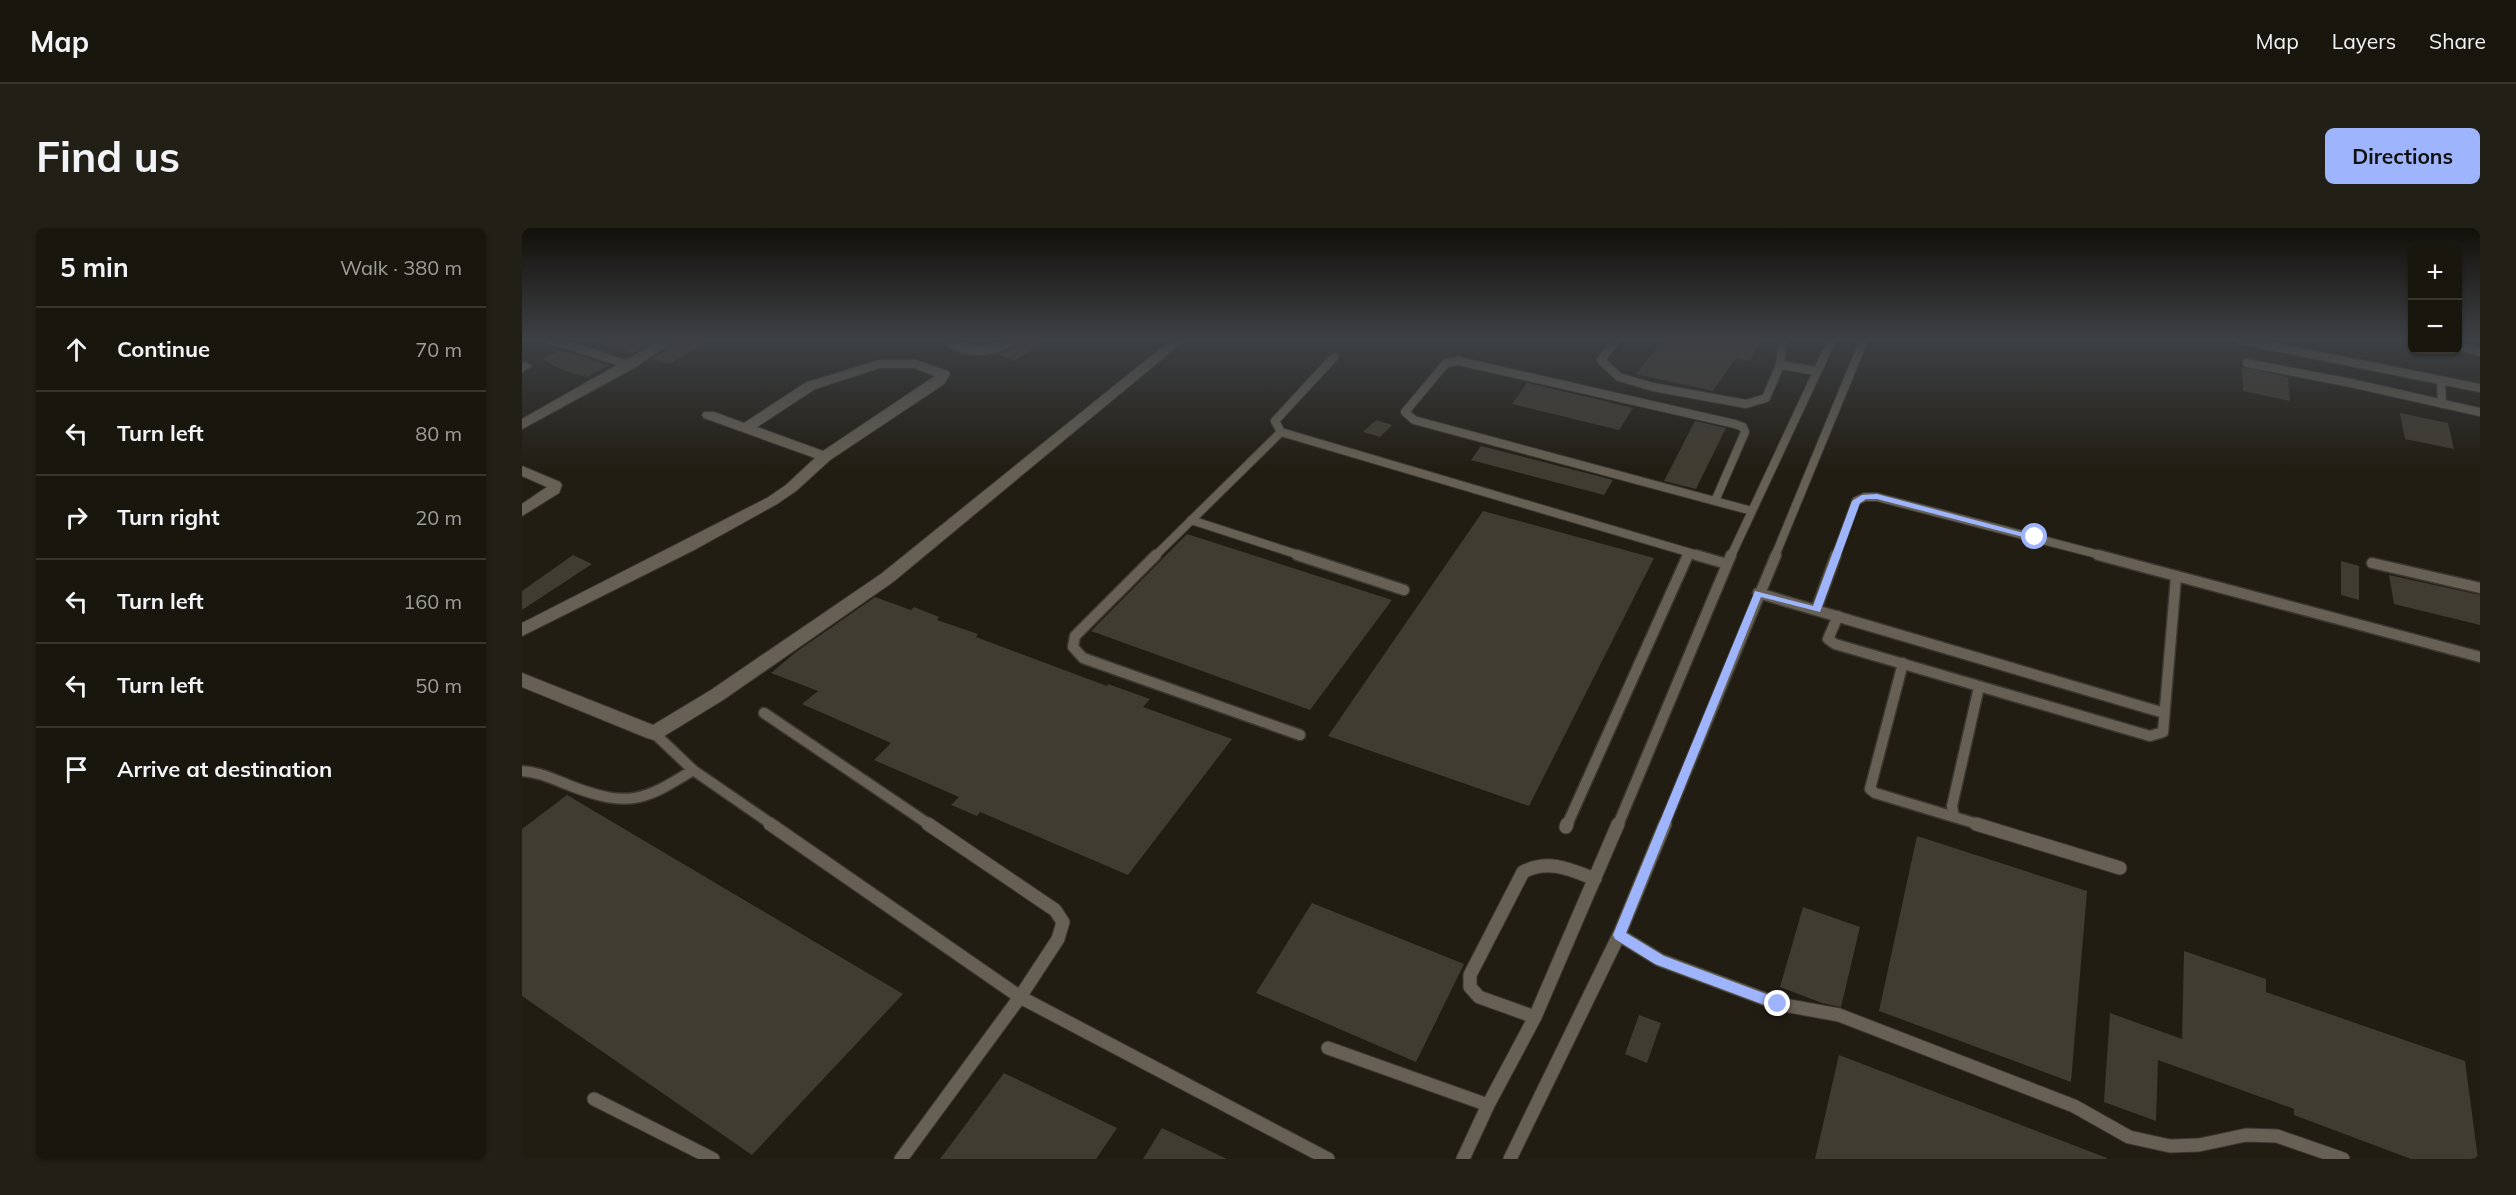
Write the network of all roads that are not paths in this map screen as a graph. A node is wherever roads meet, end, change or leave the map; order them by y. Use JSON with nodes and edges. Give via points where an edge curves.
{"nodes":[{"id":1,"x":596,"y":383,"type":"edge"},
{"id":2,"x":817,"y":383,"type":"edge"},
{"id":3,"x":935,"y":383,"type":"edge"},
{"id":4,"x":1126,"y":383,"type":"edge"},
{"id":5,"x":1310,"y":383,"type":"edge"},
{"id":6,"x":1429,"y":383,"type":"edge"},
{"id":7,"x":1557,"y":383,"type":"edge"},
{"id":8,"x":1641,"y":383,"type":"edge"},
{"id":9,"x":1772,"y":383,"type":"edge"},
{"id":10,"x":1811,"y":383,"type":"edge"},
{"id":11,"x":1846,"y":383,"type":"edge"},
{"id":12,"x":2354,"y":383,"type":"edge"},
{"id":13,"x":2441,"y":383,"type":"edge"},
{"id":14,"x":2455,"y":383,"type":"edge"},
{"id":15,"x":2480,"y":388,"type":"edge"},
{"id":16,"x":2442,"y":404,"type":"junction"},
{"id":17,"x":2480,"y":412,"type":"edge"},
{"id":18,"x":709,"y":415,"type":"dead end"},
{"id":19,"x":522,"y":425,"type":"edge"},
{"id":20,"x":746,"y":428,"type":"junction"},
{"id":21,"x":1281,"y":432,"type":"junction"},
{"id":22,"x":825,"y":457,"type":"junction"},
{"id":23,"x":522,"y":471,"type":"edge"},
{"id":24,"x":1715,"y":501,"type":"junction"},
{"id":25,"x":522,"y":511,"type":"edge"},
{"id":26,"x":1752,"y":511,"type":"junction"},
{"id":27,"x":1191,"y":520,"type":"junction"},
{"id":28,"x":1689,"y":553,"type":"junction"},
{"id":29,"x":2372,"y":563,"type":"dead end"},
{"id":30,"x":1727,"y":564,"type":"junction"},
{"id":31,"x":2176,"y":577,"type":"junction"},
{"id":32,"x":2480,"y":588,"type":"edge"},
{"id":33,"x":1404,"y":590,"type":"dead end"},
{"id":34,"x":1758,"y":593,"type":"junction"},
{"id":35,"x":1816,"y":610,"type":"junction"},
{"id":36,"x":1838,"y":616,"type":"junction"},
{"id":37,"x":522,"y":630,"type":"edge"},
{"id":38,"x":2480,"y":657,"type":"edge"},
{"id":39,"x":1903,"y":663,"type":"junction"},
{"id":40,"x":522,"y":680,"type":"edge"},
{"id":41,"x":1979,"y":687,"type":"junction"},
{"id":42,"x":764,"y":713,"type":"dead end"},
{"id":43,"x":2164,"y":713,"type":"junction"},
{"id":44,"x":654,"y":733,"type":"junction"},
{"id":45,"x":1300,"y":735,"type":"dead end"},
{"id":46,"x":693,"y":770,"type":"junction"},
{"id":47,"x":522,"y":771,"type":"edge"},
{"id":48,"x":1954,"y":817,"type":"junction"},
{"id":49,"x":1566,"y":827,"type":"dead end"},
{"id":50,"x":2120,"y":868,"type":"dead end"},
{"id":51,"x":1595,"y":879,"type":"junction"},
{"id":52,"x":1619,"y":935,"type":"junction"},
{"id":53,"x":1020,"y":997,"type":"junction"},
{"id":54,"x":1534,"y":1017,"type":"junction"},
{"id":55,"x":1328,"y":1048,"type":"dead end"},
{"id":56,"x":594,"y":1099,"type":"dead end"},
{"id":57,"x":1488,"y":1105,"type":"junction"},
{"id":58,"x":713,"y":1159,"type":"edge"},
{"id":59,"x":901,"y":1159,"type":"edge"},
{"id":60,"x":1328,"y":1159,"type":"edge"},
{"id":61,"x":1463,"y":1159,"type":"edge"},
{"id":62,"x":1510,"y":1159,"type":"edge"},
{"id":63,"x":2343,"y":1159,"type":"edge"}],
"edges":[{"from":1,"to":19,"type":"street"},
{"from":2,"to":20,"type":"street"},
{"from":3,"to":22,"type":"street"},
{"from":4,"to":44,"type":"street","via":[[887,578]]},
{"from":5,"to":21,"type":"lane","via":[[1275,422]]},
{"from":6,"to":24,"type":"lane","via":[[1406,412],[1414,420]]},
{"from":7,"to":24,"type":"lane","via":[[1743,427],[1745,432]]},
{"from":8,"to":9,"type":"lane","via":[[1746,404],[1766,398]]},
{"from":10,"to":26,"type":"lane"},
{"from":11,"to":34,"type":"lane"},
{"from":12,"to":16,"type":"lane"},
{"from":13,"to":16,"type":"lane"},
{"from":14,"to":15,"type":"lane"},
{"from":16,"to":17,"type":"lane"},
{"from":18,"to":20,"type":"street"},
{"from":20,"to":22,"type":"street"},
{"from":21,"to":27,"type":"lane"},
{"from":21,"to":28,"type":"lane"},
{"from":22,"to":37,"type":"street","via":[[772,501]]},
{"from":23,"to":25,"type":"street","via":[[555,485],[554,490]]},
{"from":24,"to":26,"type":"lane"},
{"from":26,"to":30,"type":"lane"},
{"from":27,"to":33,"type":"lane"},
{"from":27,"to":45,"type":"lane","via":[[1075,636],[1073,647],[1083,658]]},
{"from":28,"to":30,"type":"lane"},
{"from":28,"to":49,"type":"lane"},
{"from":29,"to":32,"type":"lane"},
{"from":30,"to":51,"type":"lane"},
{"from":31,"to":35,"type":"lane","via":[[2035,537],[1865,497],[1856,501]]},
{"from":31,"to":38,"type":"lane"},
{"from":31,"to":43,"type":"lane"},
{"from":34,"to":35,"type":"lane"},
{"from":34,"to":52,"type":"lane"},
{"from":35,"to":36,"type":"lane"},
{"from":36,"to":39,"type":"lane","via":[[1830,642]]},
{"from":36,"to":43,"type":"lane"},
{"from":39,"to":41,"type":"lane"},
{"from":39,"to":48,"type":"lane","via":[[1869,789]]},
{"from":40,"to":44,"type":"street"},
{"from":41,"to":43,"type":"lane","via":[[2150,736],[2163,732]]},
{"from":41,"to":48,"type":"lane","via":[[1952,806]]},
{"from":42,"to":53,"type":"lane","via":[[1055,910],[1063,922],[1058,939]]},
{"from":44,"to":46,"type":"lane"},
{"from":46,"to":47,"type":"lane","via":[[652,795],[633,801],[614,800]]},
{"from":46,"to":53,"type":"lane"},
{"from":48,"to":50,"type":"lane"},
{"from":51,"to":54,"type":"lane"},
{"from":51,"to":54,"type":"lane","via":[[1551,863],[1536,864],[1523,872],[1470,975],[1470,987],[1479,997]]},
{"from":52,"to":62,"type":"lane"},
{"from":52,"to":63,"type":"lane","via":[[1660,960],[1778,1004],[1839,1015],[2074,1106],[2129,1137],[2170,1146],[2277,1136]]},
{"from":53,"to":59,"type":"lane"},
{"from":53,"to":60,"type":"lane"},
{"from":54,"to":57,"type":"lane"},
{"from":55,"to":57,"type":"lane"},
{"from":56,"to":58,"type":"lane"},
{"from":57,"to":61,"type":"lane"}]}
